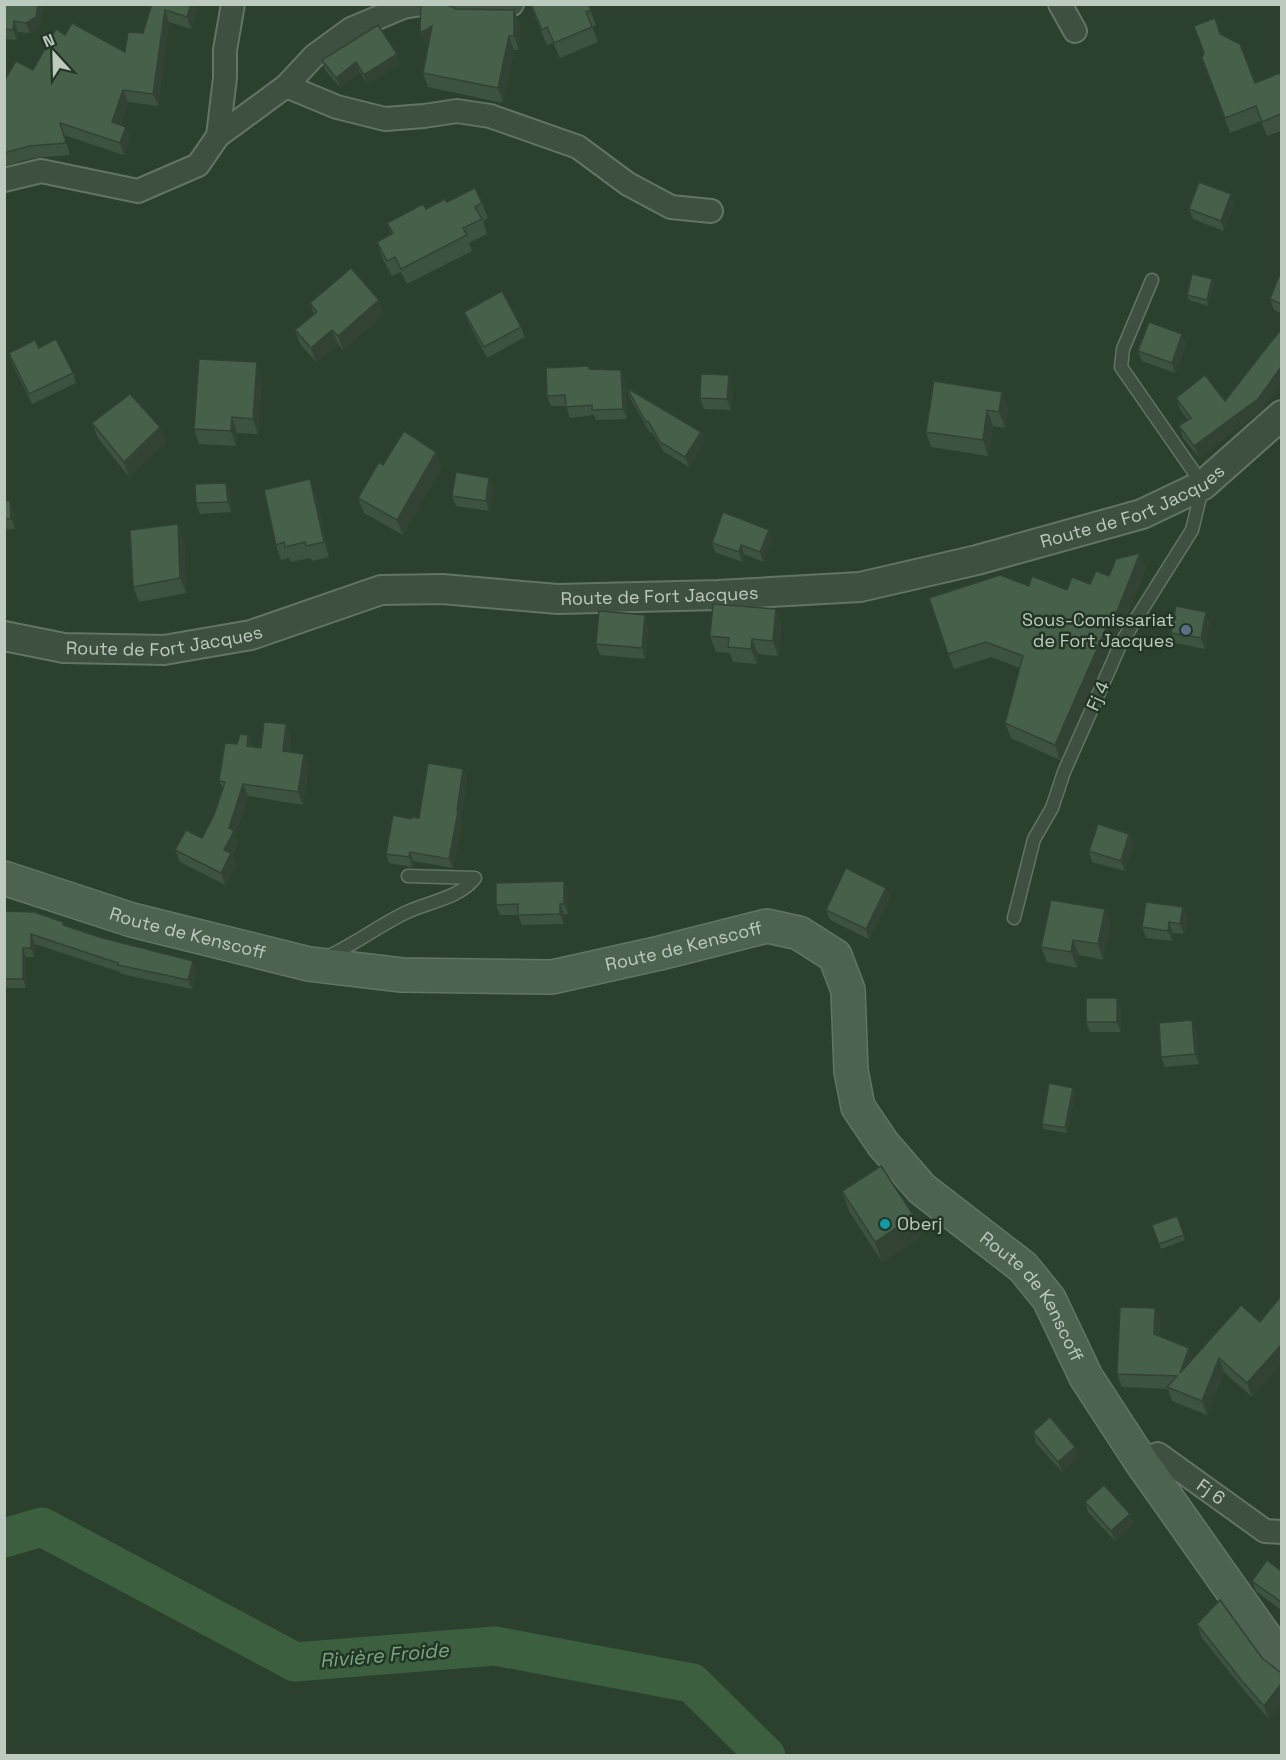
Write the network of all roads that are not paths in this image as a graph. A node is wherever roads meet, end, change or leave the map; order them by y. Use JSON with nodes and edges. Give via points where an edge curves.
{"nodes":[{"id":1,"x":233,"y":4,"type":"edge"},
{"id":2,"x":422,"y":4,"type":"edge"},
{"id":3,"x":440,"y":4,"type":"edge"},
{"id":4,"x":512,"y":4,"type":"edge"},
{"id":5,"x":1060,"y":4,"type":"edge"},
{"id":6,"x":1075,"y":31,"type":"dead end"},
{"id":7,"x":286,"y":86,"type":"junction"},
{"id":8,"x":218,"y":136,"type":"junction"},
{"id":9,"x":4,"y":180,"type":"edge"},
{"id":10,"x":711,"y":212,"type":"dead end"},
{"id":11,"x":1152,"y":280,"type":"dead end"},
{"id":12,"x":1279,"y":422,"type":"edge"},
{"id":13,"x":1203,"y":485,"type":"junction"},
{"id":14,"x":4,"y":636,"type":"edge"},
{"id":15,"x":408,"y":876,"type":"dead end"},
{"id":16,"x":4,"y":878,"type":"edge"},
{"id":17,"x":1014,"y":918,"type":"dead end"},
{"id":18,"x":309,"y":964,"type":"junction"},
{"id":19,"x":1140,"y":1460,"type":"junction"},
{"id":20,"x":1281,"y":1532,"type":"edge"},
{"id":21,"x":1281,"y":1661,"type":"edge"}],
"edges":[{"from":1,"to":8,"type":"street"},
{"from":2,"to":7,"type":"street","via":[[402,7],[351,29],[314,56]]},
{"from":3,"to":4,"type":"street","via":[[467,10]]},
{"from":5,"to":6,"type":"street"},
{"from":7,"to":8,"type":"street"},
{"from":7,"to":10,"type":"street","via":[[337,107],[385,119],[457,111],[490,116],[578,147],[628,184],[671,207]]},
{"from":8,"to":9,"type":"street","via":[[198,165],[138,191],[41,171]]},
{"from":11,"to":13,"type":"lane","via":[[1123,350],[1121,367]]},
{"from":12,"to":13,"type":"street","name":"Route de Fort Jacques"},
{"from":13,"to":14,"type":"street","name":"Route de Fort Jacques","via":[[1142,514],[976,560],[860,586],[718,596],[558,599],[442,589],[381,590],[251,635],[164,650],[64,648]]},
{"from":13,"to":17,"type":"lane","name":"Fj 4","via":[[1192,530],[1121,643],[1052,808],[1034,839]]},
{"from":15,"to":18,"type":"lane","via":[[475,878],[467,888],[405,913],[342,950]]},
{"from":16,"to":18,"type":"main road","name":"Route de Kenscoff","via":[[132,920]]},
{"from":18,"to":19,"type":"main road","name":"Route de Kenscoff","via":[[402,975],[552,977],[766,926],[799,933],[835,956],[848,990],[851,1071],[858,1107],[921,1189],[1023,1267],[1049,1299],[1086,1377]]},
{"from":19,"to":20,"type":"street","name":"Fj 6","via":[[1158,1454],[1264,1531]]},
{"from":19,"to":21,"type":"main road","name":"Route de Kenscoff"}]}
